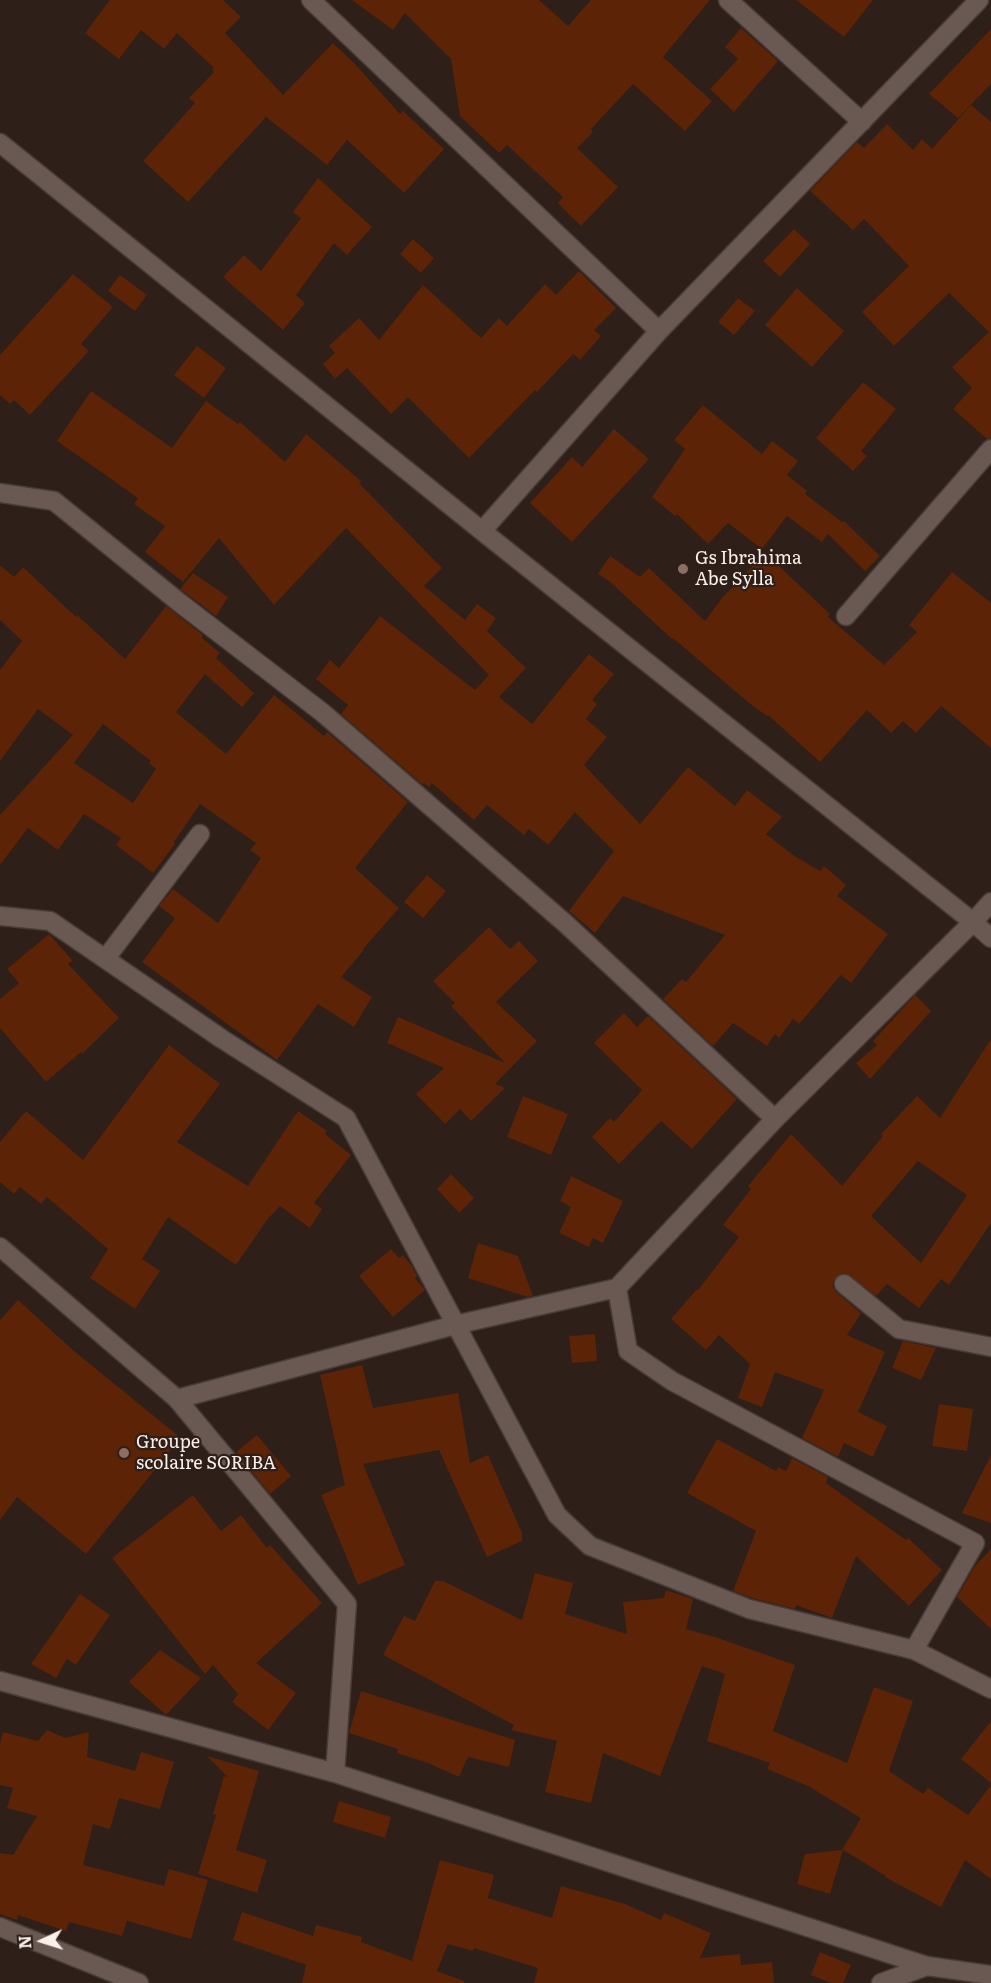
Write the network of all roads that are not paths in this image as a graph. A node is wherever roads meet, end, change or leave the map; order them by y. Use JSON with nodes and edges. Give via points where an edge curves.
{"nodes":[{"id":1,"x":728,"y":0,"type":"edge"},
{"id":2,"x":979,"y":0,"type":"edge"},
{"id":3,"x":320,"y":3,"type":"edge"},
{"id":4,"x":862,"y":122,"type":"junction"},
{"id":5,"x":0,"y":143,"type":"edge"},
{"id":6,"x":659,"y":331,"type":"junction"},
{"id":7,"x":991,"y":449,"type":"edge"},
{"id":8,"x":0,"y":493,"type":"edge"},
{"id":9,"x":482,"y":531,"type":"junction"},
{"id":10,"x":846,"y":616,"type":"dead end"},
{"id":11,"x":200,"y":834,"type":"dead end"},
{"id":12,"x":991,"y":902,"type":"edge"},
{"id":13,"x":0,"y":916,"type":"edge"},
{"id":14,"x":973,"y":922,"type":"junction"},
{"id":15,"x":991,"y":938,"type":"edge"},
{"id":16,"x":106,"y":958,"type":"junction"},
{"id":17,"x":775,"y":1119,"type":"junction"},
{"id":18,"x":0,"y":1247,"type":"edge"},
{"id":19,"x":843,"y":1284,"type":"dead end"},
{"id":20,"x":617,"y":1288,"type":"junction"},
{"id":21,"x":455,"y":1325,"type":"junction"},
{"id":22,"x":991,"y":1347,"type":"edge"},
{"id":23,"x":177,"y":1399,"type":"junction"},
{"id":24,"x":914,"y":1650,"type":"junction"},
{"id":25,"x":0,"y":1681,"type":"edge"},
{"id":26,"x":991,"y":1689,"type":"edge"},
{"id":27,"x":335,"y":1773,"type":"junction"},
{"id":28,"x":0,"y":1927,"type":"edge"},
{"id":29,"x":927,"y":1966,"type":"junction"},
{"id":30,"x":991,"y":1975,"type":"edge"},
{"id":31,"x":139,"y":1983,"type":"edge"},
{"id":32,"x":881,"y":1983,"type":"edge"}],
"edges":[{"from":1,"to":4,"type":"street"},
{"from":2,"to":4,"type":"street"},
{"from":3,"to":6,"type":"street"},
{"from":4,"to":6,"type":"street"},
{"from":5,"to":9,"type":"street"},
{"from":6,"to":9,"type":"street"},
{"from":7,"to":10,"type":"street"},
{"from":8,"to":17,"type":"street","via":[[54,501],[323,713],[566,924]]},
{"from":9,"to":14,"type":"street"},
{"from":11,"to":16,"type":"street"},
{"from":12,"to":14,"type":"street"},
{"from":13,"to":16,"type":"street","via":[[50,921]]},
{"from":14,"to":15,"type":"street"},
{"from":14,"to":17,"type":"street"},
{"from":16,"to":21,"type":"street","via":[[222,1039],[346,1118]]},
{"from":17,"to":20,"type":"street"},
{"from":18,"to":23,"type":"street"},
{"from":19,"to":22,"type":"street","via":[[899,1329]]},
{"from":20,"to":21,"type":"street"},
{"from":20,"to":24,"type":"street","via":[[628,1350],[672,1381],[975,1543]]},
{"from":21,"to":23,"type":"street"},
{"from":21,"to":24,"type":"street","via":[[557,1515],[590,1546],[749,1609]]},
{"from":23,"to":27,"type":"street","via":[[347,1604]]},
{"from":24,"to":26,"type":"street"},
{"from":25,"to":27,"type":"street"},
{"from":27,"to":29,"type":"street"},
{"from":28,"to":31,"type":"street"},
{"from":29,"to":30,"type":"street"},
{"from":29,"to":32,"type":"street"}]}
